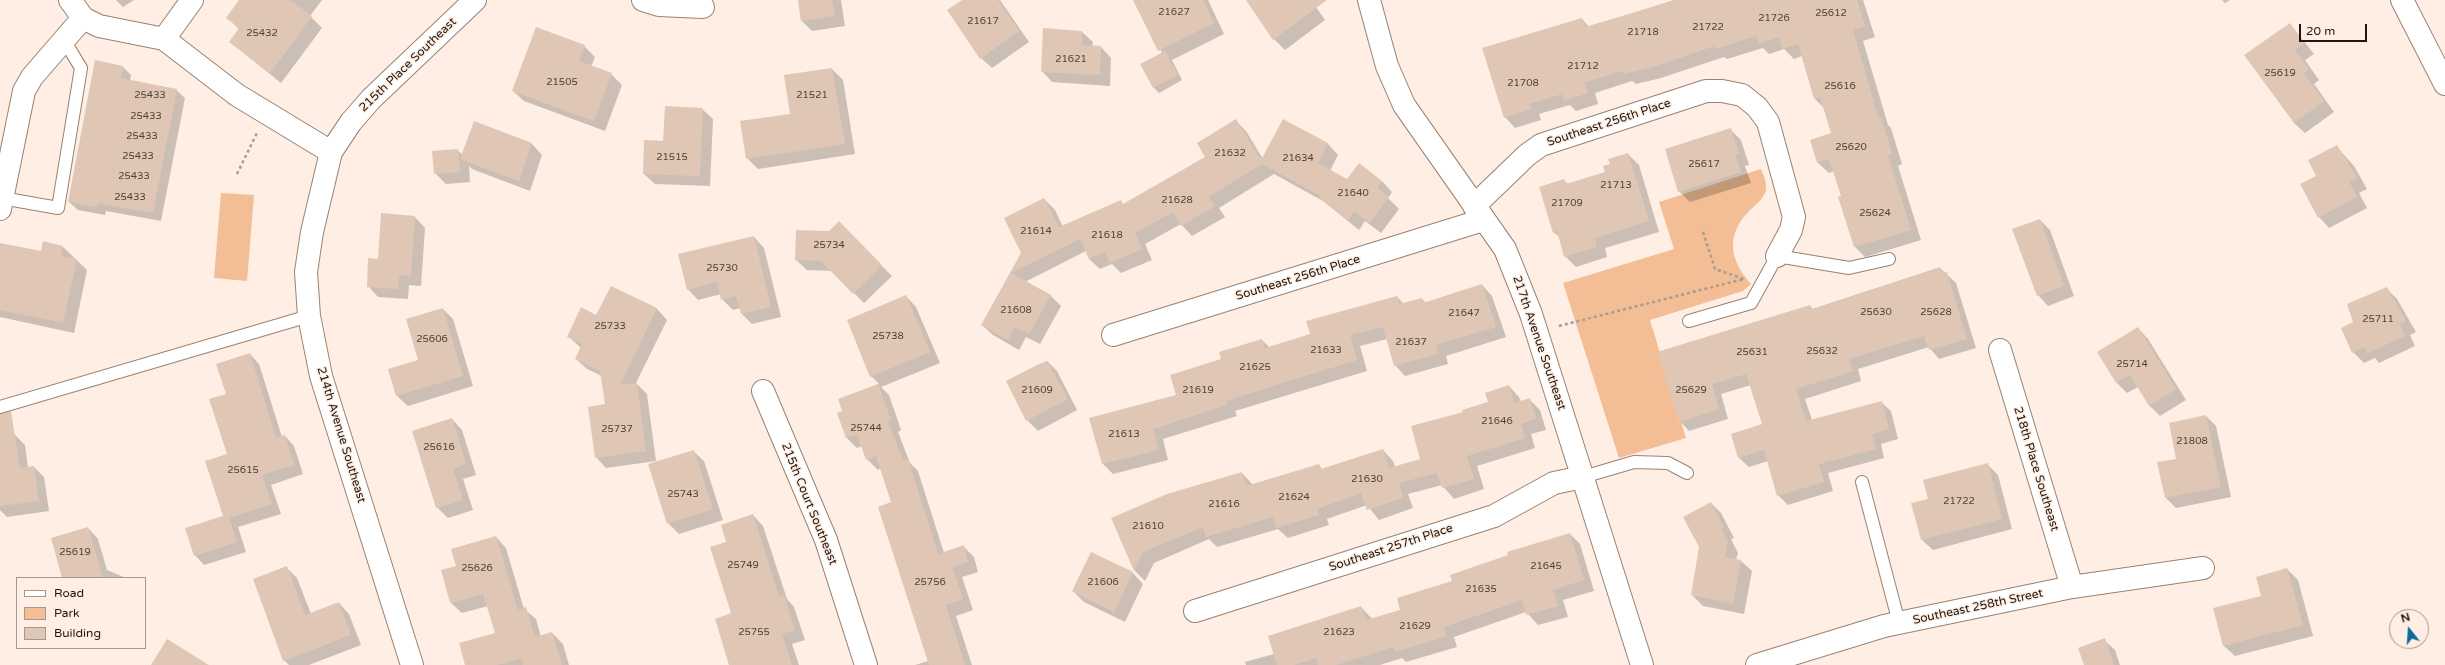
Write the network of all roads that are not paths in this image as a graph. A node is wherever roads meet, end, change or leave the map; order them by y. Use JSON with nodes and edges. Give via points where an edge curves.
{"nodes":[{"id":1,"x":70,"y":0,"type":"edge"},
{"id":2,"x":192,"y":0,"type":"edge"},
{"id":3,"x":475,"y":0,"type":"edge"},
{"id":4,"x":643,"y":0,"type":"edge"},
{"id":5,"x":1368,"y":0,"type":"edge"},
{"id":6,"x":2402,"y":0,"type":"edge"},
{"id":7,"x":703,"y":7,"type":"dead end"},
{"id":8,"x":83,"y":18,"type":"junction"},
{"id":9,"x":164,"y":39,"type":"junction"},
{"id":10,"x":64,"y":40,"type":"junction"},
{"id":11,"x":2445,"y":84,"type":"edge"},
{"id":12,"x":331,"y":152,"type":"junction"},
{"id":13,"x":1,"y":204,"type":"edge"},
{"id":14,"x":1479,"y":213,"type":"junction"},
{"id":15,"x":1777,"y":256,"type":"junction"},
{"id":16,"x":1888,"y":258,"type":"dead end"},
{"id":17,"x":309,"y":316,"type":"junction"},
{"id":18,"x":1689,"y":321,"type":"dead end"},
{"id":19,"x":1113,"y":336,"type":"dead end"},
{"id":20,"x":2000,"y":350,"type":"dead end"},
{"id":21,"x":763,"y":391,"type":"dead end"},
{"id":22,"x":0,"y":407,"type":"edge"},
{"id":23,"x":1687,"y":473,"type":"dead end"},
{"id":24,"x":1583,"y":477,"type":"junction"},
{"id":25,"x":1862,"y":482,"type":"dead end"},
{"id":26,"x":2203,"y":568,"type":"dead end"},
{"id":27,"x":2072,"y":587,"type":"junction"},
{"id":28,"x":1195,"y":611,"type":"dead end"},
{"id":29,"x":1898,"y":623,"type":"junction"},
{"id":30,"x":412,"y":665,"type":"edge"},
{"id":31,"x":866,"y":665,"type":"edge"},
{"id":32,"x":1642,"y":665,"type":"edge"},
{"id":33,"x":1757,"y":665,"type":"edge"}],
"edges":[{"from":1,"to":8,"type":"street"},
{"from":2,"to":9,"type":"street"},
{"from":3,"to":12,"type":"street","name":"215th Place Southeast","via":[[371,99],[351,122]]},
{"from":4,"to":7,"type":"street","via":[[659,5]]},
{"from":5,"to":14,"type":"street","name":"217th Avenue Southeast","via":[[1387,66],[1404,105]]},
{"from":6,"to":11,"type":"street"},
{"from":8,"to":9,"type":"street","via":[[99,26]]},
{"from":8,"to":10,"type":"street"},
{"from":9,"to":12,"type":"street","via":[[237,95]]},
{"from":10,"to":13,"type":"street","via":[[32,77],[24,91]]},
{"from":10,"to":13,"type":"lane","via":[[81,68],[58,208]]},
{"from":12,"to":17,"type":"street","name":"214th Avenue Southeast","via":[[312,232],[306,272]]},
{"from":14,"to":15,"type":"street","name":"Southeast 256th Place","via":[[1527,155],[1541,145],[1558,137],[1706,92],[1722,91],[1742,95],[1757,107],[1768,122],[1794,217],[1791,230]]},
{"from":14,"to":19,"type":"street","name":"Southeast 256th Place"},
{"from":14,"to":24,"type":"street","name":"217th Avenue Southeast","via":[[1505,250],[1537,331]]},
{"from":15,"to":16,"type":"lane","via":[[1849,268]]},
{"from":15,"to":18,"type":"lane","via":[[1751,303]]},
{"from":17,"to":22,"type":"lane"},
{"from":17,"to":30,"type":"street","name":"214th Avenue Southeast","via":[[321,376]]},
{"from":20,"to":27,"type":"street","name":"218th Place Southeast"},
{"from":21,"to":31,"type":"street","name":"215th Court Southeast","via":[[826,540]]},
{"from":23,"to":24,"type":"lane","via":[[1668,463],[1634,462]]},
{"from":24,"to":28,"type":"street","name":"Southeast 257th Place","via":[[1554,483],[1494,516]]},
{"from":24,"to":32,"type":"street","name":"217th Avenue Southeast"},
{"from":25,"to":29,"type":"lane"},
{"from":26,"to":27,"type":"street","name":"Southeast 258th Street"},
{"from":27,"to":29,"type":"street","name":"Southeast 258th Street"},
{"from":29,"to":33,"type":"street","name":"Southeast 258th Street"}]}
